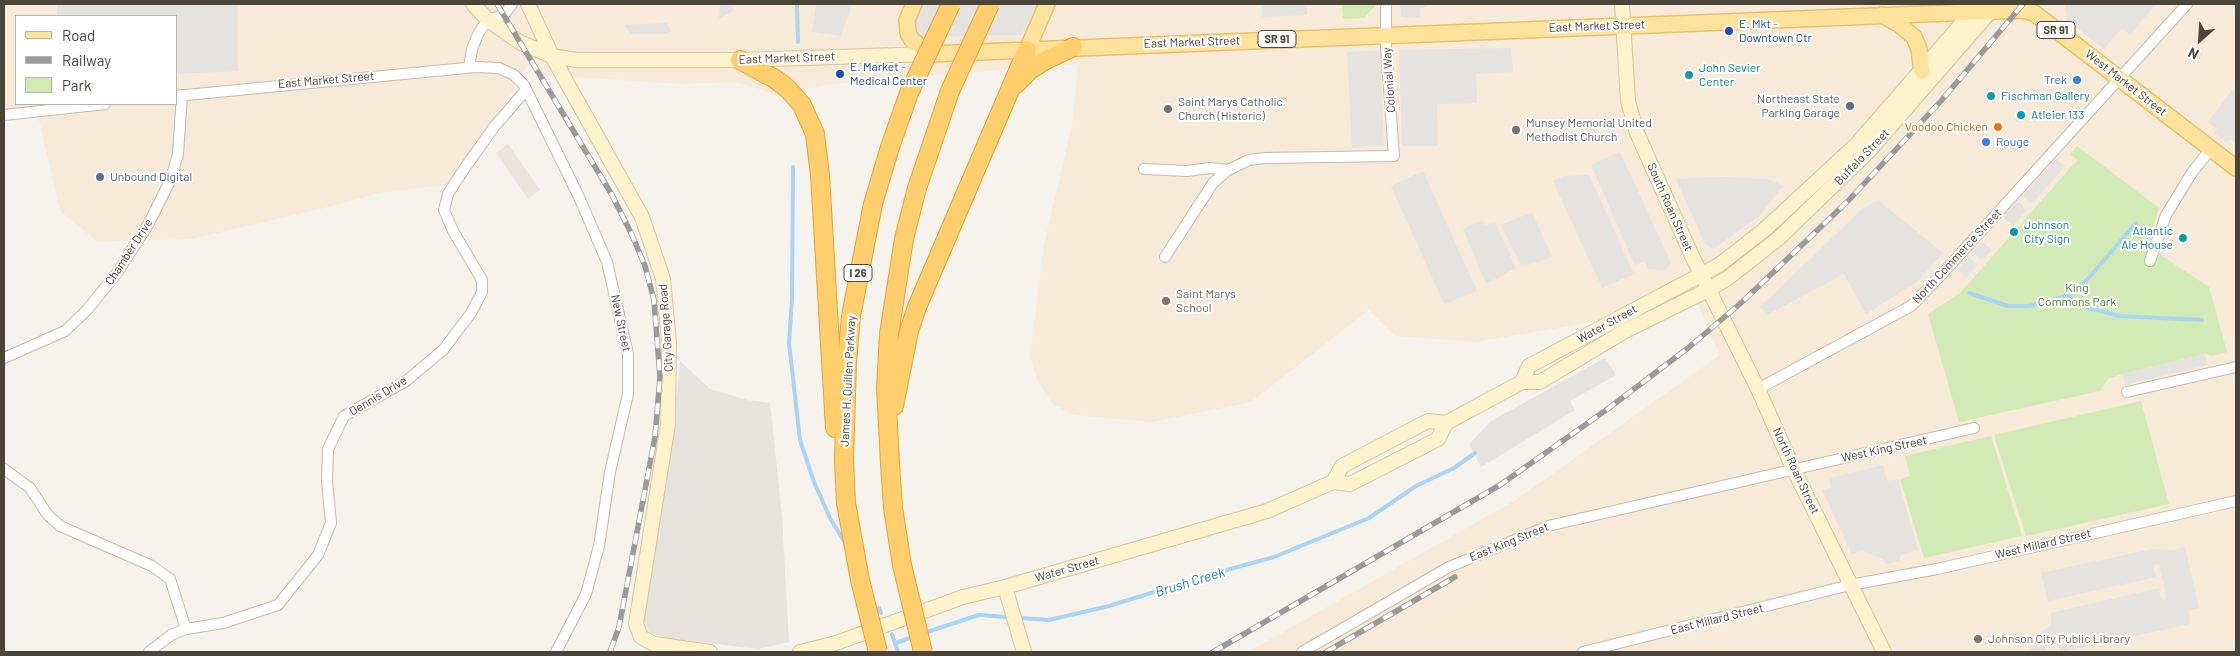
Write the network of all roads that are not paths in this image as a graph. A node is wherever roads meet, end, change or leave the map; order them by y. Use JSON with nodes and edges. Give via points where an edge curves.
{"nodes":[{"id":1,"x":473,"y":4,"type":"edge"},
{"id":2,"x":512,"y":4,"type":"edge"},
{"id":3,"x":528,"y":4,"type":"edge"},
{"id":4,"x":914,"y":4,"type":"edge"},
{"id":5,"x":951,"y":4,"type":"edge"},
{"id":6,"x":990,"y":4,"type":"edge"},
{"id":7,"x":1047,"y":4,"type":"edge"},
{"id":8,"x":1386,"y":4,"type":"edge"},
{"id":9,"x":1622,"y":4,"type":"edge"},
{"id":10,"x":2187,"y":4,"type":"edge"},
{"id":11,"x":1984,"y":8,"type":"edge"},
{"id":12,"x":1880,"y":15,"type":"junction"},
{"id":13,"x":488,"y":20,"type":"junction"},
{"id":14,"x":1624,"y":25,"type":"junction"},
{"id":15,"x":1386,"y":34,"type":"junction"},
{"id":16,"x":1073,"y":47,"type":"junction"},
{"id":17,"x":1027,"y":50,"type":"junction"},
{"id":18,"x":930,"y":54,"type":"junction"},
{"id":19,"x":552,"y":56,"type":"junction"},
{"id":20,"x":740,"y":60,"type":"junction"},
{"id":21,"x":472,"y":67,"type":"junction"},
{"id":22,"x":1922,"y":70,"type":"junction"},
{"id":23,"x":2120,"y":78,"type":"junction"},
{"id":24,"x":526,"y":90,"type":"junction"},
{"id":25,"x":1010,"y":92,"type":"junction"},
{"id":26,"x":179,"y":95,"type":"edge"},
{"id":27,"x":97,"y":105,"type":"edge"},
{"id":28,"x":4,"y":116,"type":"edge"},
{"id":29,"x":2211,"y":149,"type":"junction"},
{"id":30,"x":2236,"y":168,"type":"edge"},
{"id":31,"x":1144,"y":169,"type":"dead end"},
{"id":32,"x":1228,"y":170,"type":"junction"},
{"id":33,"x":1166,"y":257,"type":"dead end"},
{"id":34,"x":2150,"y":261,"type":"dead end"},
{"id":35,"x":1701,"y":274,"type":"junction"},
{"id":36,"x":1708,"y":290,"type":"junction"},
{"id":37,"x":4,"y":358,"type":"edge"},
{"id":38,"x":2236,"y":367,"type":"edge"},
{"id":39,"x":1522,"y":382,"type":"junction"},
{"id":40,"x":1758,"y":389,"type":"junction"},
{"id":41,"x":2127,"y":392,"type":"dead end"},
{"id":42,"x":1446,"y":423,"type":"junction"},
{"id":43,"x":890,"y":428,"type":"junction"},
{"id":44,"x":1974,"y":428,"type":"dead end"},
{"id":45,"x":844,"y":460,"type":"junction"},
{"id":46,"x":4,"y":468,"type":"edge"},
{"id":47,"x":1793,"y":468,"type":"junction"},
{"id":48,"x":1333,"y":482,"type":"junction"},
{"id":49,"x":2236,"y":501,"type":"edge"},
{"id":50,"x":1850,"y":585,"type":"junction"},
{"id":51,"x":1006,"y":587,"type":"junction"},
{"id":52,"x":186,"y":629,"type":"junction"},
{"id":53,"x":1022,"y":648,"type":"edge"},
{"id":54,"x":149,"y":652,"type":"edge"},
{"id":55,"x":556,"y":652,"type":"edge"},
{"id":56,"x":710,"y":652,"type":"edge"},
{"id":57,"x":800,"y":652,"type":"edge"},
{"id":58,"x":878,"y":652,"type":"edge"},
{"id":59,"x":923,"y":652,"type":"edge"},
{"id":60,"x":1302,"y":652,"type":"edge"},
{"id":61,"x":1583,"y":652,"type":"edge"},
{"id":62,"x":1884,"y":652,"type":"edge"}],
"edges":[{"from":1,"to":13,"type":"street","number":"SR 91"},
{"from":2,"to":13,"type":"street","via":[[504,14]]},
{"from":3,"to":19,"type":"street","name":"City Garage Road"},
{"from":4,"to":18,"type":"main road","via":[[908,20],[908,33]]},
{"from":5,"to":45,"type":"highway","name":"James H. Quillen Parkway","number":"I 26","bridge":true,"via":[[909,93],[873,204],[859,271],[847,362]]},
{"from":6,"to":43,"type":"highway","bridge":true,"via":[[950,91],[917,188],[894,289],[886,388]]},
{"from":7,"to":17,"type":"main road"},
{"from":8,"to":15,"type":"street","name":"Colonial Way"},
{"from":9,"to":14,"type":"street","name":"South Roan Street"},
{"from":10,"to":23,"type":"street","name":"North Commerce Street"},
{"from":11,"to":12,"type":"main road","name":"East Market Street","number":"SR 91"},
{"from":11,"to":22,"type":"street","name":"Buffalo Street"},
{"from":11,"to":23,"type":"main road","name":"West Market Street","number":"SR 91","via":[[2034,13]]},
{"from":11,"to":36,"type":"street","name":"Buffalo Street","via":[[1907,109],[1846,175],[1779,238]]},
{"from":12,"to":14,"type":"main road","name":"East Market Street","number":"SR 91"},
{"from":12,"to":22,"type":"main road","via":[[1914,37]]},
{"from":13,"to":19,"type":"street","number":"SR 91","via":[[521,43]]},
{"from":13,"to":21,"type":"street","via":[[472,49]]},
{"from":14,"to":15,"type":"main road","name":"East Market Street","number":"SR 91"},
{"from":14,"to":35,"type":"street","name":"South Roan Street","via":[[1632,118]]},
{"from":15,"to":16,"type":"main road","name":"East Market Street","number":"SR 91"},
{"from":15,"to":32,"type":"street","name":"Colonial Way","via":[[1394,156],[1265,158],[1249,160]]},
{"from":16,"to":17,"type":"main road","name":"East Market Street","number":"SR 91"},
{"from":16,"to":25,"type":"highway","via":[[1030,70]]},
{"from":17,"to":18,"type":"main road","name":"East Market Street","number":"SR 91"},
{"from":17,"to":25,"type":"highway"},
{"from":18,"to":20,"type":"street","name":"East Market Street","number":"SR 91"},
{"from":19,"to":20,"type":"street","name":"East Market Street","number":"SR 91","via":[[576,60]]},
{"from":19,"to":56,"type":"street","name":"City Garage Road","via":[[642,217],[663,279],[669,342],[668,424],[636,624],[641,637],[654,644]]},
{"from":20,"to":45,"type":"highway","via":[[788,89],[802,104],[815,134],[820,167],[835,429]]},
{"from":21,"to":24,"type":"street","name":"New Street","via":[[499,68],[514,75]]},
{"from":21,"to":26,"type":"street","name":"East Market Street"},
{"from":22,"to":35,"type":"street","name":"Buffalo Street","via":[[1855,146],[1822,177],[1751,240],[1719,265]]},
{"from":23,"to":29,"type":"main road","name":"West Market Street","number":"SR 91"},
{"from":23,"to":40,"type":"street","name":"North Commerce Street","via":[[1911,306]]},
{"from":24,"to":52,"type":"street","name":"Dennis Drive","via":[[462,172],[448,194],[444,210],[482,280],[482,292],[471,313],[443,350],[406,381],[344,416],[328,448],[330,522],[318,555],[278,605],[223,623]]},
{"from":24,"to":55,"type":"street","name":"New Street","via":[[579,197],[606,262],[628,354],[628,394],[610,472],[599,546],[586,594]]},
{"from":25,"to":43,"type":"highway","via":[[916,307]]},
{"from":26,"to":37,"type":"street","name":"Chamber Drive","via":[[178,154],[171,179],[149,223],[117,273],[65,331]]},
{"from":27,"to":28,"type":"street"},
{"from":29,"to":30,"type":"main road","name":"West Market Street","number":"SR 91"},
{"from":29,"to":34,"type":"street","via":[[2166,214]]},
{"from":31,"to":32,"type":"street"},
{"from":32,"to":33,"type":"street","via":[[1213,183]]},
{"from":35,"to":36,"type":"street","name":"South Roan Street"},
{"from":35,"to":39,"type":"street","name":"Water Street","via":[[1529,366]]},
{"from":36,"to":39,"type":"street","name":"Water Street","via":[[1625,331],[1540,382]]},
{"from":36,"to":40,"type":"street","name":"North Roan Street"},
{"from":38,"to":41,"type":"street"},
{"from":39,"to":42,"type":"street","name":"Water Street"},
{"from":40,"to":47,"type":"street","name":"North Roan Street"},
{"from":42,"to":48,"type":"street","name":"Water Street","via":[[1428,421],[1359,457],[1342,466]]},
{"from":42,"to":48,"type":"street","name":"Water Street","via":[[1438,439],[1350,484]]},
{"from":43,"to":59,"type":"highway","bridge":true,"via":[[893,508],[902,565]]},
{"from":44,"to":47,"type":"street","name":"West King Street"},
{"from":45,"to":58,"type":"highway","name":"James H. Quillen Parkway","number":"I 26","bridge":true,"via":[[846,503]]},
{"from":46,"to":52,"type":"street","via":[[30,488],[47,514],[60,526],[152,566],[170,579]]},
{"from":47,"to":50,"type":"street","name":"North Roan Street"},
{"from":47,"to":60,"type":"street","name":"East King Street","via":[[1548,526],[1449,567]]},
{"from":48,"to":51,"type":"street","name":"Water Street","via":[[1267,510]]},
{"from":49,"to":50,"type":"street","name":"West Millard Street"},
{"from":50,"to":61,"type":"street","name":"East Millard Street"},
{"from":50,"to":62,"type":"street","name":"North Roan Street"},
{"from":51,"to":53,"type":"street"},
{"from":51,"to":57,"type":"street","name":"Water Street","via":[[963,597],[836,643]]},
{"from":52,"to":54,"type":"street","name":"Dennis Drive"}]}
